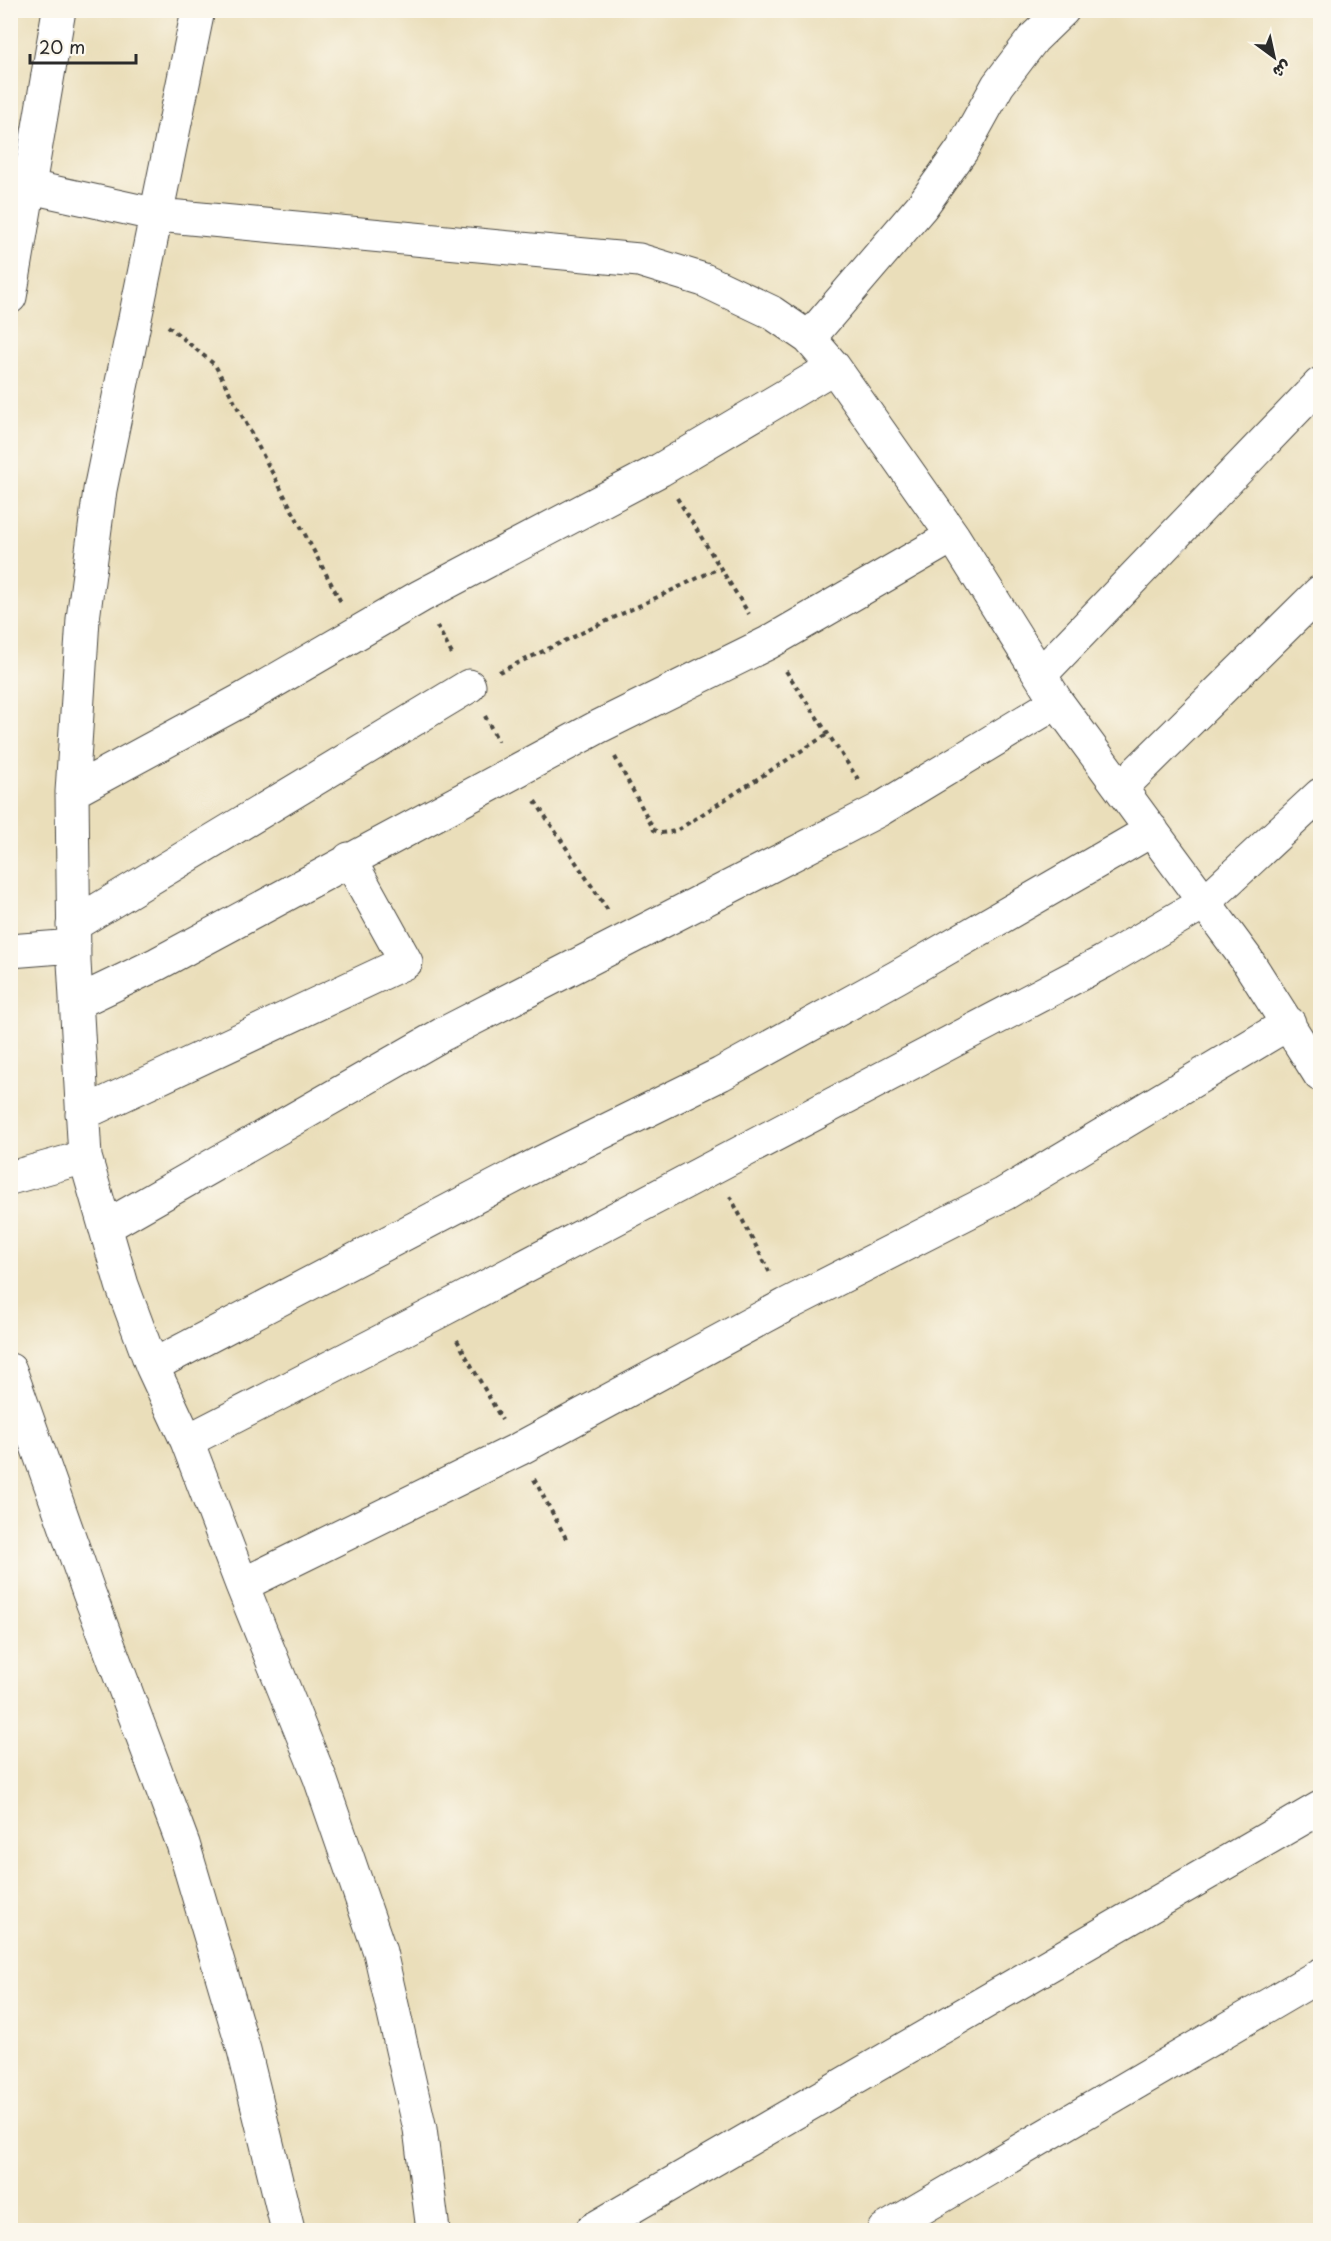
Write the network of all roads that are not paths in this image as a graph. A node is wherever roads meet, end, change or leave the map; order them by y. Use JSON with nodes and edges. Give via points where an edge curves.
{"nodes":[{"id":1,"x":59,"y":10,"type":"edge"},
{"id":2,"x":198,"y":10,"type":"edge"},
{"id":3,"x":1063,"y":10,"type":"edge"},
{"id":4,"x":20,"y":180,"type":"edge"},
{"id":5,"x":158,"y":215,"type":"junction"},
{"id":6,"x":10,"y":297,"type":"edge"},
{"id":7,"x":809,"y":338,"type":"junction"},
{"id":8,"x":834,"y":367,"type":"junction"},
{"id":9,"x":1320,"y":384,"type":"edge"},
{"id":10,"x":953,"y":536,"type":"junction"},
{"id":11,"x":1320,"y":592,"type":"edge"},
{"id":12,"x":469,"y":686,"type":"road end"},
{"id":13,"x":1049,"y":688,"type":"junction"},
{"id":14,"x":1121,"y":788,"type":"junction"},
{"id":15,"x":72,"y":792,"type":"junction"},
{"id":16,"x":1320,"y":795,"type":"edge"},
{"id":17,"x":1152,"y":830,"type":"junction"},
{"id":18,"x":349,"y":859,"type":"junction"},
{"id":19,"x":1205,"y":902,"type":"junction"},
{"id":20,"x":73,"y":936,"type":"junction"},
{"id":21,"x":10,"y":951,"type":"edge"},
{"id":22,"x":76,"y":1003,"type":"junction"},
{"id":23,"x":1289,"y":1023,"type":"junction"},
{"id":24,"x":1320,"y":1075,"type":"edge"},
{"id":25,"x":82,"y":1114,"type":"junction"},
{"id":26,"x":85,"y":1157,"type":"junction"},
{"id":27,"x":10,"y":1178,"type":"edge"},
{"id":28,"x":105,"y":1227,"type":"junction"},
{"id":29,"x":152,"y":1366,"type":"junction"},
{"id":30,"x":10,"y":1370,"type":"edge"},
{"id":31,"x":187,"y":1441,"type":"junction"},
{"id":32,"x":242,"y":1585,"type":"junction"},
{"id":33,"x":1320,"y":1808,"type":"edge"},
{"id":34,"x":1320,"y":1975,"type":"edge"},
{"id":35,"x":288,"y":2230,"type":"edge"},
{"id":36,"x":433,"y":2230,"type":"edge"},
{"id":37,"x":592,"y":2230,"type":"edge"},
{"id":38,"x":884,"y":2230,"type":"edge"}],
"edges":[{"from":1,"to":4,"type":"street"},
{"from":2,"to":5,"type":"street"},
{"from":3,"to":7,"type":"street","via":[[1033,39],[998,85],[962,150],[922,206]]},
{"from":4,"to":5,"type":"street"},
{"from":4,"to":6,"type":"street"},
{"from":5,"to":7,"type":"street","via":[[639,260],[705,280],[771,312]]},
{"from":5,"to":15,"type":"street","via":[[100,490],[83,619]]},
{"from":7,"to":8,"type":"street"},
{"from":8,"to":10,"type":"street"},
{"from":8,"to":15,"type":"street","via":[[660,470],[421,596]]},
{"from":9,"to":13,"type":"street"},
{"from":10,"to":13,"type":"street"},
{"from":10,"to":18,"type":"street","via":[[768,643],[598,727]]},
{"from":11,"to":14,"type":"street"},
{"from":12,"to":20,"type":"street"},
{"from":13,"to":14,"type":"street"},
{"from":13,"to":28,"type":"street","via":[[879,810],[443,1034]]},
{"from":14,"to":17,"type":"street"},
{"from":15,"to":20,"type":"street"},
{"from":16,"to":19,"type":"street"},
{"from":17,"to":19,"type":"street"},
{"from":17,"to":29,"type":"street","via":[[721,1074],[538,1164]]},
{"from":18,"to":22,"type":"street","via":[[157,964]]},
{"from":18,"to":25,"type":"street","via":[[406,962]]},
{"from":19,"to":23,"type":"street"},
{"from":19,"to":31,"type":"street","via":[[1103,962]]},
{"from":20,"to":21,"type":"street"},
{"from":20,"to":22,"type":"street"},
{"from":22,"to":25,"type":"street"},
{"from":23,"to":24,"type":"street"},
{"from":23,"to":32,"type":"street","via":[[1004,1194],[786,1305],[519,1449]]},
{"from":25,"to":26,"type":"street"},
{"from":26,"to":27,"type":"street"},
{"from":26,"to":28,"type":"street"},
{"from":28,"to":29,"type":"street"},
{"from":29,"to":31,"type":"street"},
{"from":30,"to":35,"type":"street","via":[[183,1844],[244,2050]]},
{"from":31,"to":32,"type":"street"},
{"from":32,"to":36,"type":"street","via":[[320,1778],[380,1952],[420,2129]]},
{"from":33,"to":37,"type":"street"},
{"from":34,"to":38,"type":"street"}]}
